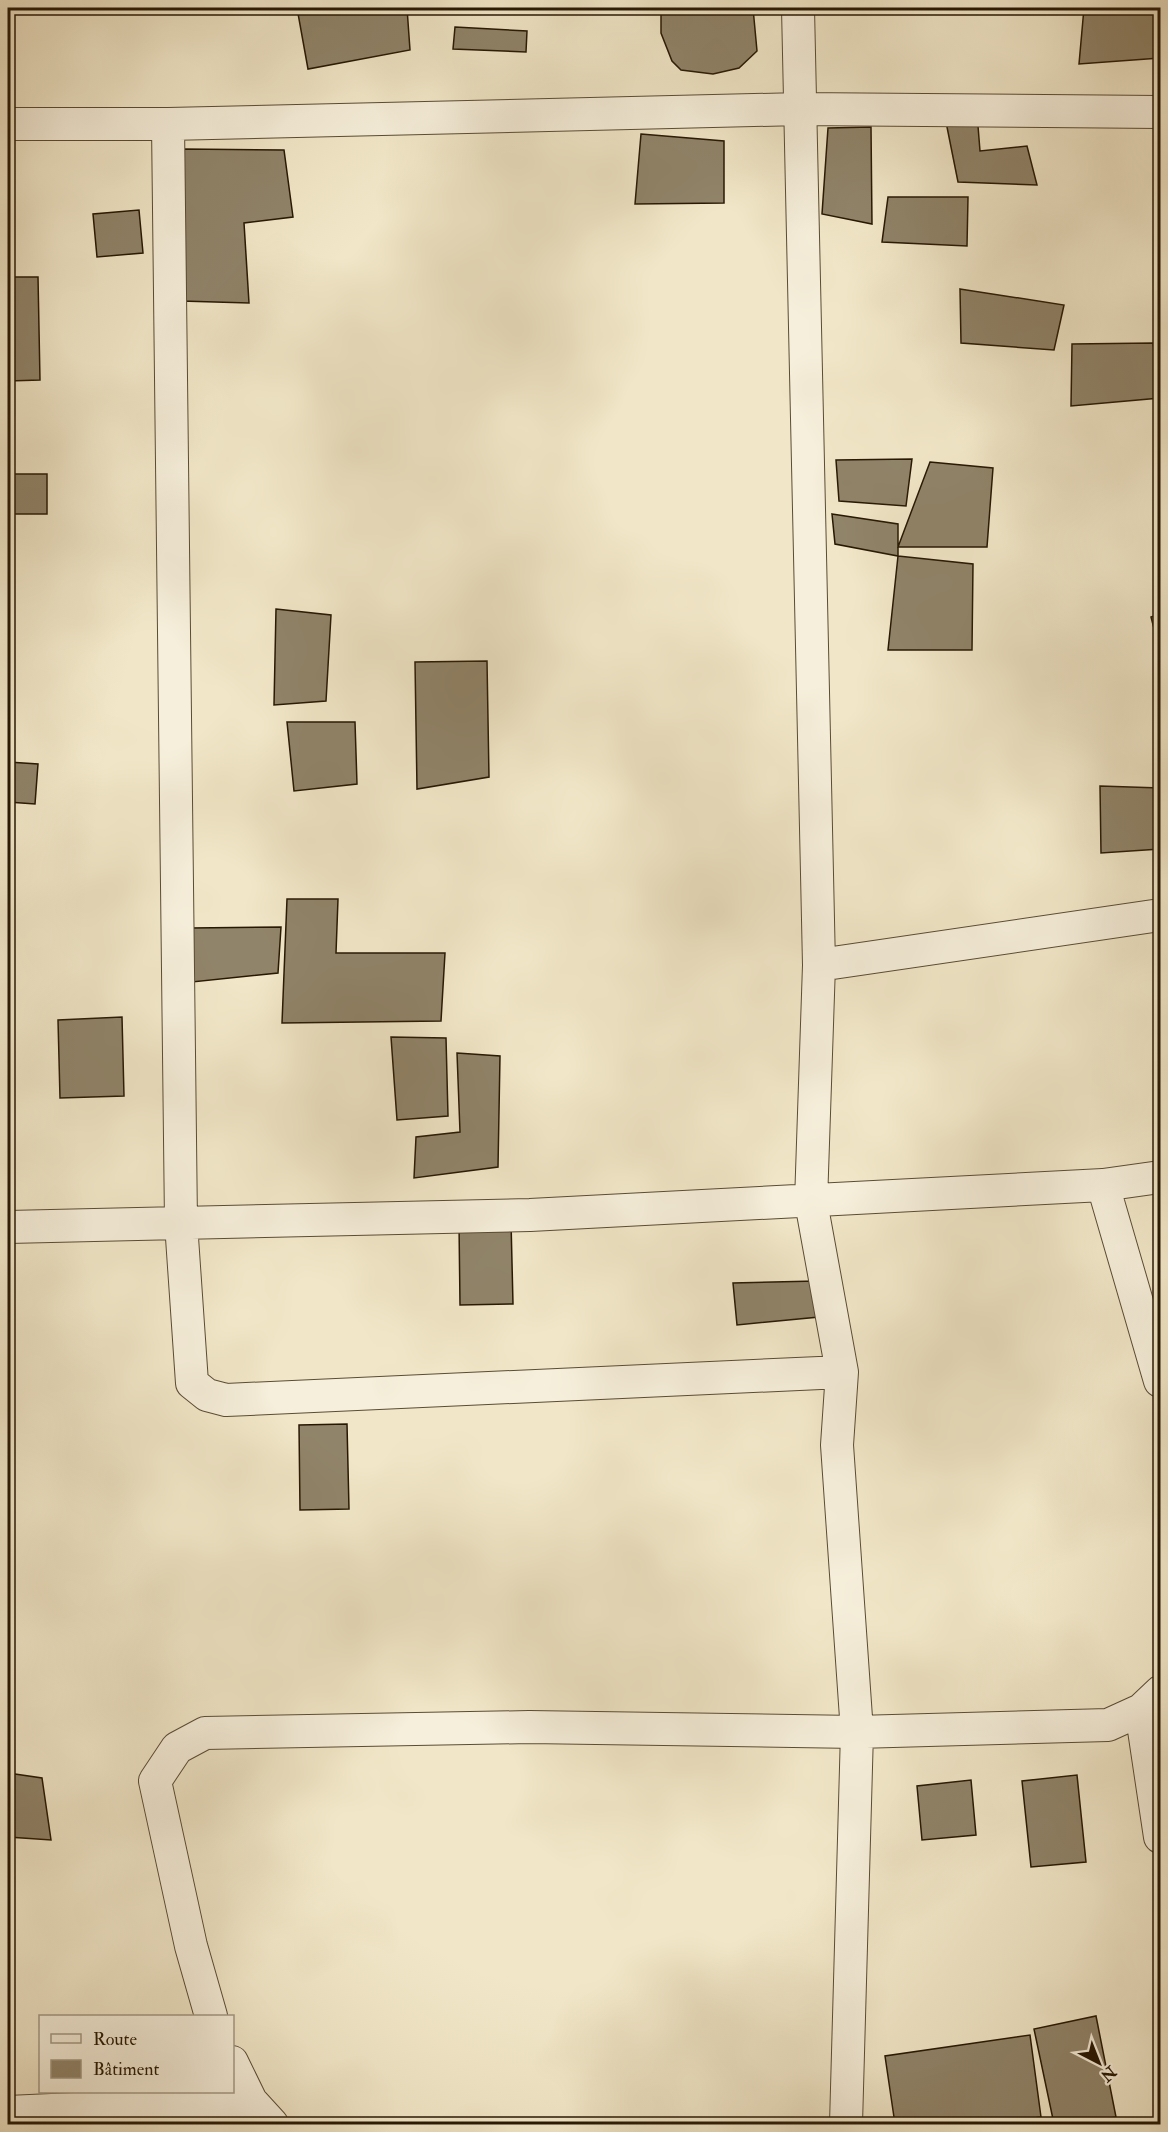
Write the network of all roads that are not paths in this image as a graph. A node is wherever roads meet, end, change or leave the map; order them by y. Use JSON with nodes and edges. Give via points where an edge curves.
{"nodes":[{"id":1,"x":798,"y":8,"type":"edge"},
{"id":2,"x":800,"y":109,"type":"junction"},
{"id":3,"x":1161,"y":112,"type":"edge"},
{"id":4,"x":8,"y":124,"type":"edge"},
{"id":5,"x":168,"y":124,"type":"junction"},
{"id":6,"x":1161,"y":915,"type":"edge"},
{"id":7,"x":819,"y":965,"type":"junction"},
{"id":8,"x":1161,"y":1177,"type":"edge"},
{"id":9,"x":1103,"y":1185,"type":"junction"},
{"id":10,"x":811,"y":1202,"type":"junction"},
{"id":11,"x":182,"y":1223,"type":"junction"},
{"id":12,"x":8,"y":1227,"type":"edge"},
{"id":13,"x":842,"y":1372,"type":"junction"},
{"id":14,"x":1161,"y":1381,"type":"edge"},
{"id":15,"x":1151,"y":1701,"type":"edge"},
{"id":16,"x":856,"y":1732,"type":"junction"},
{"id":17,"x":1161,"y":1837,"type":"edge"},
{"id":18,"x":212,"y":2015,"type":"edge"},
{"id":19,"x":234,"y":2066,"type":"edge"},
{"id":20,"x":251,"y":2101,"type":"junction"},
{"id":21,"x":8,"y":2112,"type":"edge"},
{"id":22,"x":272,"y":2124,"type":"edge"},
{"id":23,"x":846,"y":2124,"type":"edge"}],
"edges":[{"from":1,"to":2,"type":"street"},
{"from":2,"to":3,"type":"street"},
{"from":2,"to":5,"type":"street"},
{"from":2,"to":7,"type":"street"},
{"from":4,"to":5,"type":"street"},
{"from":5,"to":11,"type":"street"},
{"from":6,"to":7,"type":"street"},
{"from":7,"to":10,"type":"street"},
{"from":8,"to":9,"type":"street"},
{"from":9,"to":10,"type":"street"},
{"from":9,"to":14,"type":"street"},
{"from":10,"to":11,"type":"street","via":[[530,1215]]},
{"from":10,"to":13,"type":"street"},
{"from":11,"to":12,"type":"street"},
{"from":11,"to":13,"type":"street","via":[[192,1383],[207,1395],[226,1400]]},
{"from":13,"to":16,"type":"street","via":[[837,1445]]},
{"from":15,"to":16,"type":"street","via":[[1108,1725]]},
{"from":15,"to":17,"type":"street"},
{"from":16,"to":18,"type":"street","via":[[529,1727],[205,1733],[177,1749],[155,1781],[191,1946]]},
{"from":16,"to":23,"type":"street"},
{"from":19,"to":20,"type":"street"},
{"from":20,"to":21,"type":"street"},
{"from":20,"to":22,"type":"street"}]}
